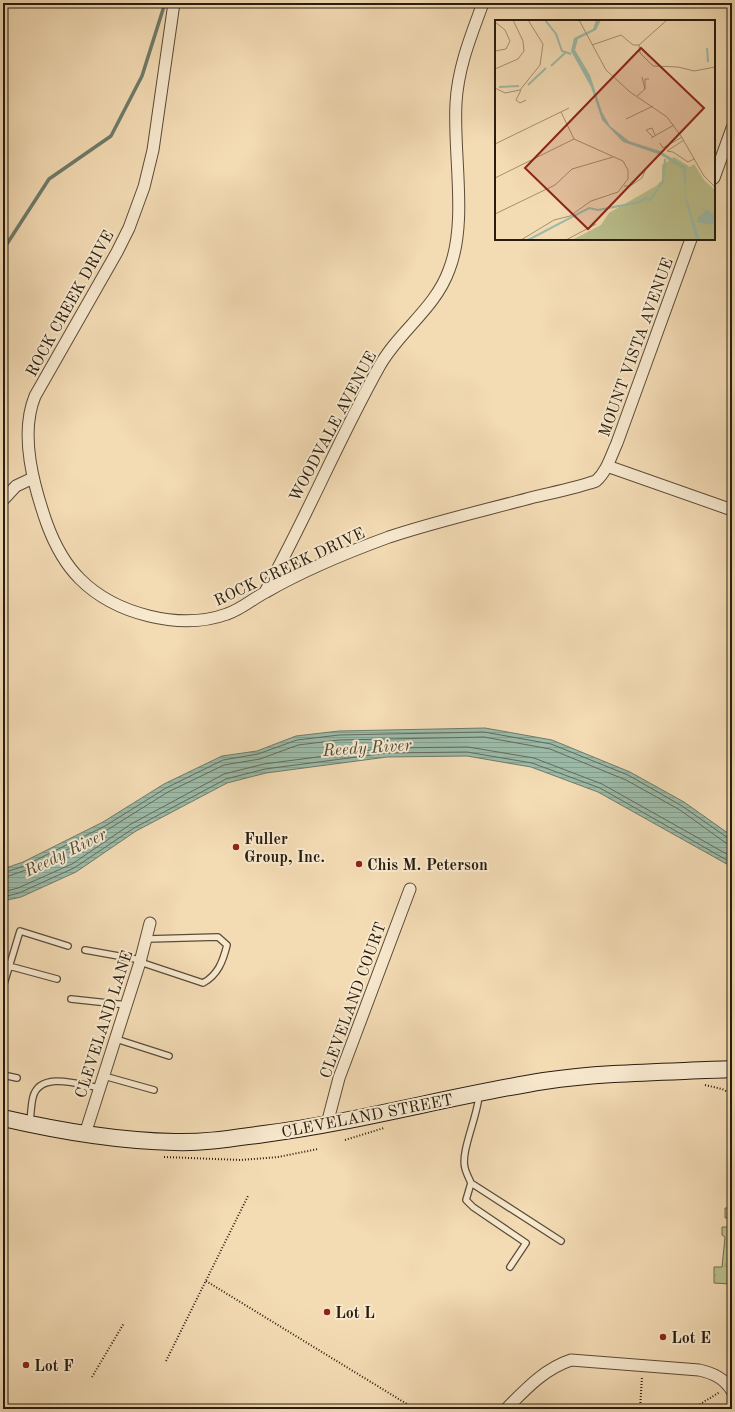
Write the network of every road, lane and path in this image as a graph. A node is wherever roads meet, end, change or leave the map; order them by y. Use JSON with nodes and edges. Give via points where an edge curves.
{"nodes":[{"id":1,"x":174,"y":3,"type":"edge"},
{"id":2,"x":483,"y":3,"type":"edge"},
{"id":3,"x":732,"y":128,"type":"edge"},
{"id":4,"x":715,"y":175,"type":"edge"},
{"id":5,"x":692,"y":240,"type":"edge"},
{"id":6,"x":607,"y":466,"type":"junction"},
{"id":7,"x":33,"y":478,"type":"junction"},
{"id":8,"x":3,"y":500,"type":"edge"},
{"id":9,"x":732,"y":510,"type":"edge"},
{"id":10,"x":265,"y":592,"type":"junction"},
{"id":11,"x":410,"y":889,"type":"dead end"},
{"id":12,"x":150,"y":924,"type":"dead end"},
{"id":13,"x":147,"y":939,"type":"junction"},
{"id":14,"x":68,"y":946,"type":"dead end"},
{"id":15,"x":85,"y":950,"type":"dead end"},
{"id":16,"x":141,"y":961,"type":"junction"},
{"id":17,"x":9,"y":966,"type":"junction"},
{"id":18,"x":57,"y":979,"type":"dead end"},
{"id":19,"x":3,"y":987,"type":"edge"},
{"id":20,"x":71,"y":999,"type":"dead end"},
{"id":21,"x":127,"y":1005,"type":"junction"},
{"id":22,"x":116,"y":1039,"type":"junction"},
{"id":23,"x":169,"y":1056,"type":"dead end"},
{"id":24,"x":732,"y":1069,"type":"edge"},
{"id":25,"x":3,"y":1074,"type":"edge"},
{"id":26,"x":104,"y":1076,"type":"junction"},
{"id":27,"x":17,"y":1078,"type":"dead end"},
{"id":28,"x":704,"y":1085,"type":"dead end"},
{"id":29,"x":100,"y":1088,"type":"junction"},
{"id":30,"x":154,"y":1090,"type":"dead end"},
{"id":31,"x":478,"y":1093,"type":"junction"},
{"id":32,"x":732,"y":1094,"type":"edge"},
{"id":33,"x":3,"y":1118,"type":"edge"},
{"id":34,"x":29,"y":1124,"type":"junction"},
{"id":35,"x":327,"y":1124,"type":"junction"},
{"id":36,"x":391,"y":1126,"type":"dead end"},
{"id":37,"x":85,"y":1134,"type":"junction"},
{"id":38,"x":345,"y":1140,"type":"dead end"},
{"id":39,"x":471,"y":1183,"type":"junction"},
{"id":40,"x":248,"y":1196,"type":"dead end"},
{"id":41,"x":561,"y":1241,"type":"dead end"},
{"id":42,"x":510,"y":1267,"type":"dead end"},
{"id":43,"x":206,"y":1281,"type":"junction"},
{"id":44,"x":124,"y":1323,"type":"dead end"},
{"id":45,"x":166,"y":1361,"type":"dead end"},
{"id":46,"x":642,"y":1365,"type":"junction"},
{"id":47,"x":92,"y":1377,"type":"dead end"},
{"id":48,"x":727,"y":1391,"type":"edge"},
{"id":49,"x":415,"y":1409,"type":"edge"},
{"id":50,"x":506,"y":1409,"type":"edge"},
{"id":51,"x":640,"y":1409,"type":"edge"},
{"id":52,"x":692,"y":1409,"type":"edge"}],
"edges":[{"from":1,"to":7,"type":"street","name":"ROCK CREEK DRIVE","via":[[153,150],[144,187],[117,252],[76,320],[31,405],[29,430]]},
{"from":2,"to":10,"type":"street","name":"WOODVALE AVENUE","via":[[458,75],[455,131],[458,224],[456,247],[449,270],[438,294],[380,365]]},
{"from":3,"to":4,"type":"street"},
{"from":5,"to":6,"type":"street","name":"MOUNT VISTA AVENUE"},
{"from":6,"to":9,"type":"street"},
{"from":6,"to":10,"type":"street","name":"ROCK CREEK DRIVE","via":[[602,476],[589,483],[390,537],[328,562]]},
{"from":7,"to":8,"type":"street","via":[[16,486]]},
{"from":7,"to":10,"type":"street","name":"ROCK CREEK DRIVE","via":[[52,536],[68,565],[92,589],[122,606],[165,619],[209,619],[226,615],[245,606]]},
{"from":11,"to":35,"type":"street","name":"CLEVELAND COURT","via":[[338,1078]]},
{"from":12,"to":13,"type":"street","name":"CLEVELAND LANE"},
{"from":13,"to":16,"type":"street","name":"CLEVELAND LANE"},
{"from":13,"to":16,"type":"lane","via":[[218,937],[227,945],[223,961],[212,978],[203,983]]},
{"from":14,"to":17,"type":"lane","via":[[20,931]]},
{"from":15,"to":16,"type":"lane"},
{"from":16,"to":21,"type":"street","name":"CLEVELAND LANE"},
{"from":17,"to":18,"type":"lane"},
{"from":17,"to":19,"type":"lane"},
{"from":20,"to":21,"type":"lane"},
{"from":21,"to":22,"type":"street","name":"CLEVELAND LANE"},
{"from":22,"to":23,"type":"lane"},
{"from":22,"to":26,"type":"street","name":"CLEVELAND LANE"},
{"from":24,"to":31,"type":"street","name":"CLEVELAND STREET","via":[[598,1076],[546,1081]]},
{"from":25,"to":27,"type":"lane"},
{"from":26,"to":29,"type":"street","name":"CLEVELAND LANE"},
{"from":26,"to":30,"type":"lane"},
{"from":28,"to":32,"type":"path"},
{"from":29,"to":34,"type":"lane","via":[[59,1081],[45,1082],[38,1087],[33,1096]]},
{"from":29,"to":37,"type":"street","name":"CLEVELAND LANE"},
{"from":31,"to":35,"type":"street","name":"CLEVELAND STREET"},
{"from":31,"to":39,"type":"lane","via":[[479,1102],[464,1167]]},
{"from":33,"to":34,"type":"street","name":"CLEVELAND STREET"},
{"from":34,"to":37,"type":"street","name":"CLEVELAND STREET"},
{"from":35,"to":37,"type":"street","name":"CLEVELAND STREET","via":[[223,1140],[176,1142]]},
{"from":36,"to":38,"type":"path"},
{"from":39,"to":41,"type":"lane"},
{"from":39,"to":42,"type":"lane","via":[[466,1200],[526,1243]]},
{"from":40,"to":43,"type":"path"},
{"from":43,"to":45,"type":"path"},
{"from":43,"to":49,"type":"path"},
{"from":44,"to":47,"type":"path"},
{"from":46,"to":48,"type":"street","via":[[712,1373],[723,1379]]},
{"from":46,"to":50,"type":"street","via":[[571,1360],[542,1374]]},
{"from":46,"to":51,"type":"path"},
{"from":48,"to":52,"type":"path"}]}
